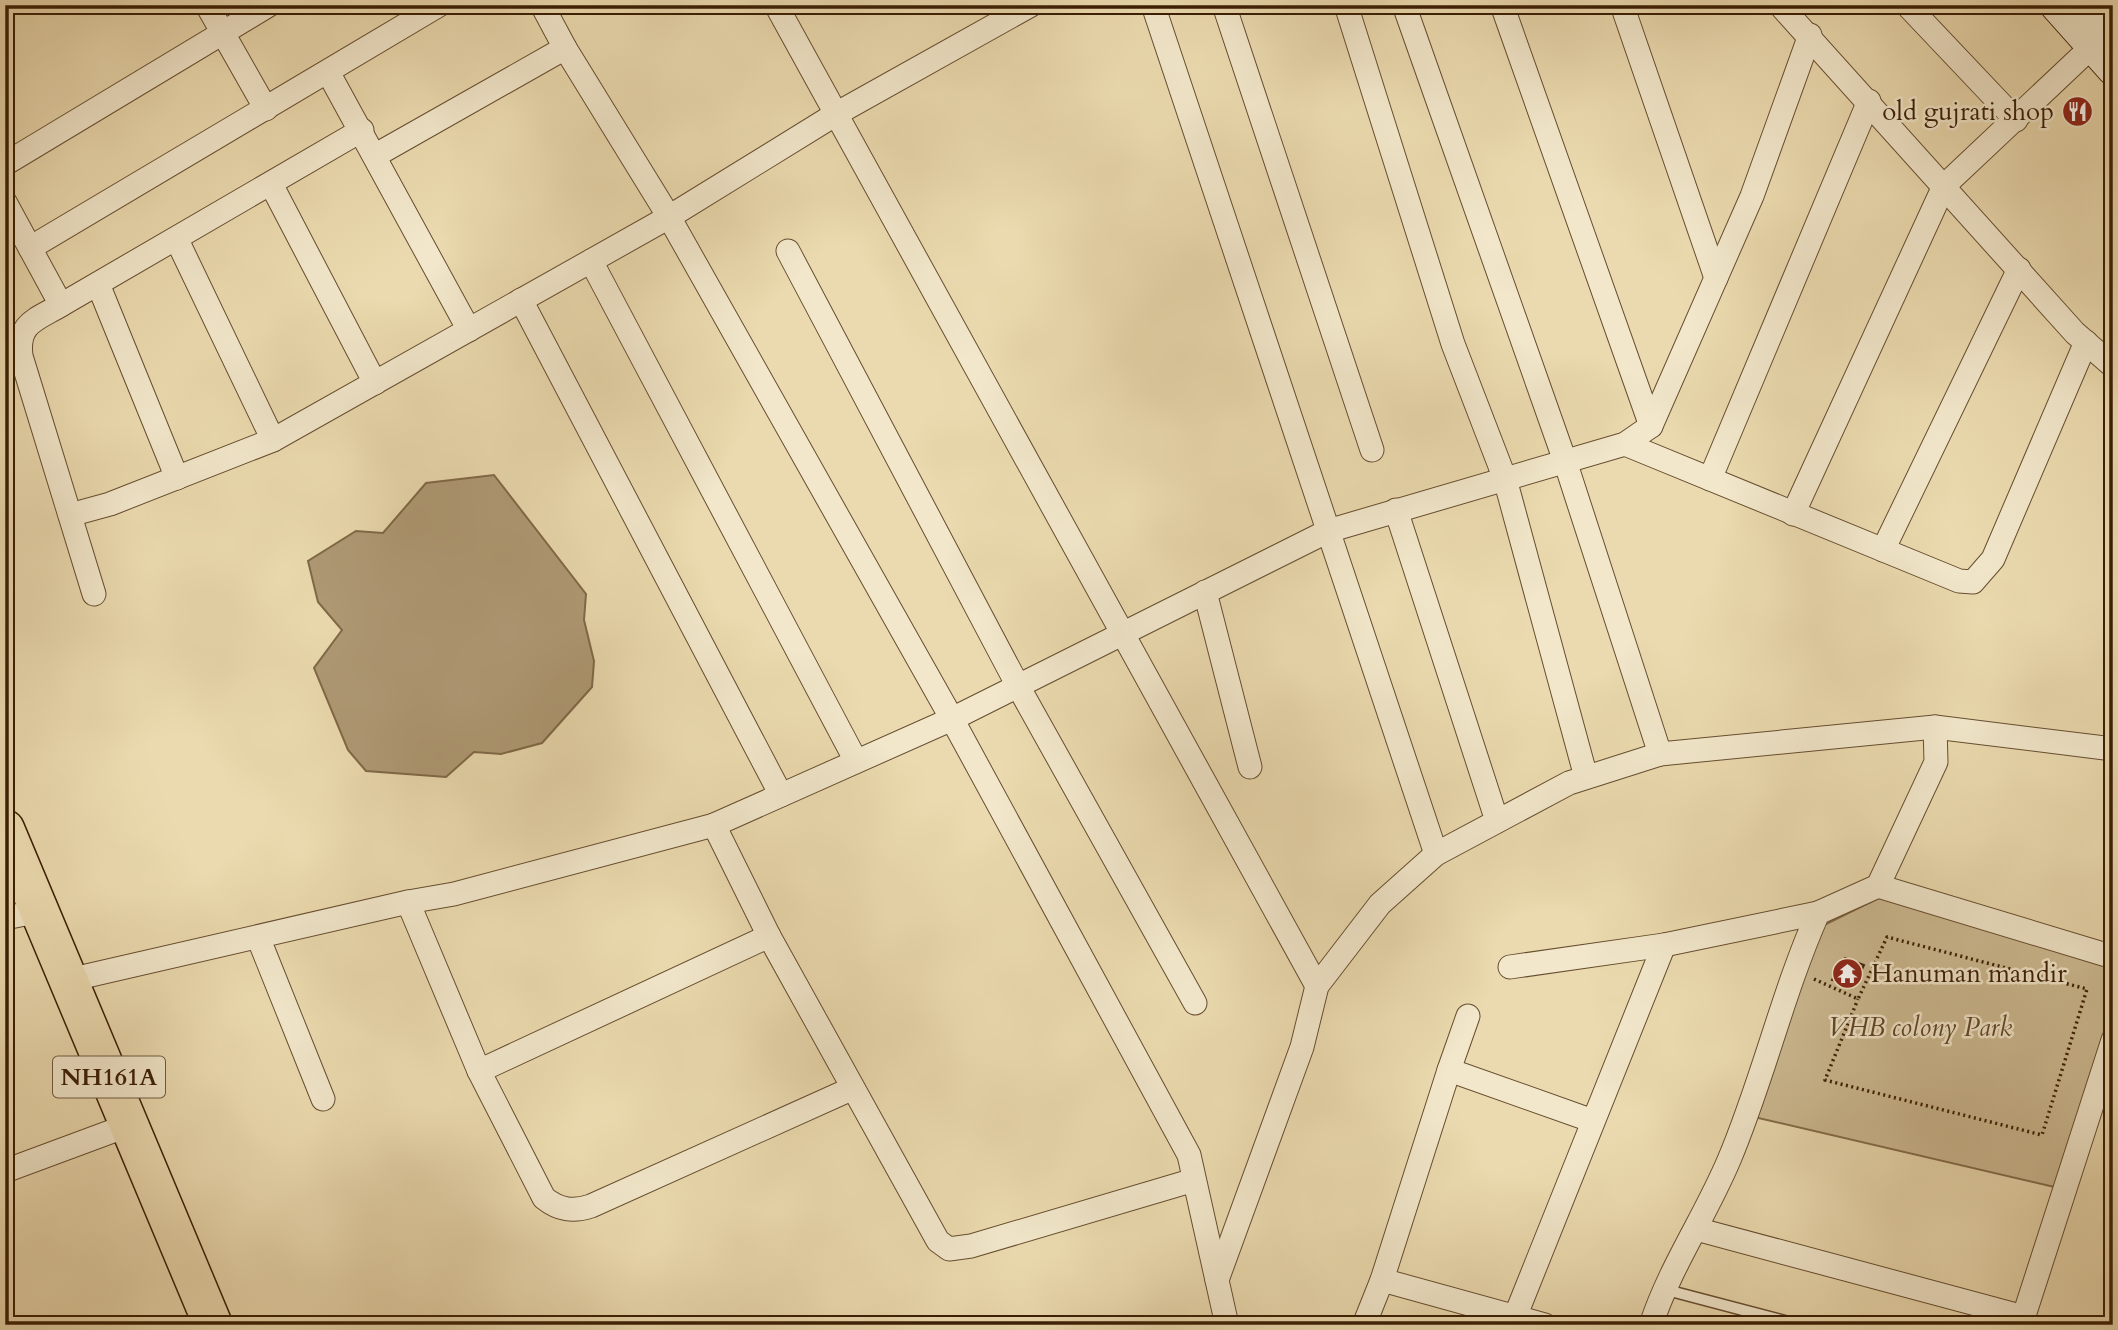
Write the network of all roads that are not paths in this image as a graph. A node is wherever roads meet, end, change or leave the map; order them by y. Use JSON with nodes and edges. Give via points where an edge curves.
{"nodes":[{"id":1,"x":207,"y":5,"type":"edge"},
{"id":2,"x":269,"y":5,"type":"edge"},
{"id":3,"x":439,"y":5,"type":"edge"},
{"id":4,"x":542,"y":5,"type":"edge"},
{"id":5,"x":776,"y":5,"type":"edge"},
{"id":6,"x":1031,"y":5,"type":"edge"},
{"id":7,"x":1153,"y":5,"type":"edge"},
{"id":8,"x":1224,"y":5,"type":"edge"},
{"id":9,"x":1346,"y":5,"type":"edge"},
{"id":10,"x":1404,"y":5,"type":"edge"},
{"id":11,"x":1502,"y":5,"type":"edge"},
{"id":12,"x":1622,"y":5,"type":"edge"},
{"id":13,"x":1780,"y":5,"type":"edge"},
{"id":14,"x":1907,"y":5,"type":"edge"},
{"id":15,"x":2056,"y":5,"type":"edge"},
{"id":16,"x":2087,"y":5,"type":"edge"},
{"id":17,"x":223,"y":33,"type":"junction"},
{"id":18,"x":1810,"y":35,"type":"junction"},
{"id":19,"x":2107,"y":45,"type":"edge"},
{"id":20,"x":565,"y":48,"type":"junction"},
{"id":21,"x":328,"y":72,"type":"junction"},
{"id":22,"x":1869,"y":101,"type":"junction"},
{"id":23,"x":266,"y":108,"type":"junction"},
{"id":24,"x":836,"y":114,"type":"junction"},
{"id":25,"x":2016,"y":121,"type":"junction"},
{"id":26,"x":362,"y":131,"type":"junction"},
{"id":27,"x":376,"y":155,"type":"junction"},
{"id":28,"x":5,"y":164,"type":"edge"},
{"id":29,"x":271,"y":184,"type":"junction"},
{"id":30,"x":1944,"y":186,"type":"junction"},
{"id":31,"x":5,"y":202,"type":"edge"},
{"id":32,"x":669,"y":217,"type":"junction"},
{"id":33,"x":177,"y":240,"type":"junction"},
{"id":34,"x":30,"y":248,"type":"junction"},
{"id":35,"x":788,"y":251,"type":"dead end"},
{"id":36,"x":591,"y":261,"type":"junction"},
{"id":37,"x":2019,"y":270,"type":"junction"},
{"id":38,"x":1716,"y":278,"type":"junction"},
{"id":39,"x":98,"y":284,"type":"junction"},
{"id":40,"x":521,"y":300,"type":"junction"},
{"id":41,"x":61,"y":305,"type":"junction"},
{"id":42,"x":469,"y":330,"type":"junction"},
{"id":43,"x":2086,"y":342,"type":"junction"},
{"id":44,"x":2113,"y":366,"type":"edge"},
{"id":45,"x":375,"y":383,"type":"junction"},
{"id":46,"x":1651,"y":426,"type":"junction"},
{"id":47,"x":274,"y":440,"type":"junction"},
{"id":48,"x":1625,"y":444,"type":"junction"},
{"id":49,"x":1371,"y":450,"type":"dead end"},
{"id":50,"x":1565,"y":461,"type":"junction"},
{"id":51,"x":177,"y":478,"type":"junction"},
{"id":52,"x":1505,"y":478,"type":"junction"},
{"id":53,"x":1710,"y":479,"type":"junction"},
{"id":54,"x":1396,"y":510,"type":"junction"},
{"id":55,"x":1793,"y":514,"type":"junction"},
{"id":56,"x":70,"y":515,"type":"junction"},
{"id":57,"x":1328,"y":531,"type":"junction"},
{"id":58,"x":1883,"y":550,"type":"junction"},
{"id":59,"x":1205,"y":593,"type":"junction"},
{"id":60,"x":94,"y":594,"type":"dead end"},
{"id":61,"x":1121,"y":635,"type":"junction"},
{"id":62,"x":1018,"y":686,"type":"junction"},
{"id":63,"x":952,"y":719,"type":"junction"},
{"id":64,"x":1935,"y":727,"type":"junction"},
{"id":65,"x":2113,"y":749,"type":"edge"},
{"id":66,"x":1660,"y":754,"type":"junction"},
{"id":67,"x":856,"y":761,"type":"junction"},
{"id":68,"x":1250,"y":767,"type":"dead end"},
{"id":69,"x":1586,"y":777,"type":"junction"},
{"id":70,"x":781,"y":794,"type":"junction"},
{"id":71,"x":1497,"y":821,"type":"junction"},
{"id":72,"x":714,"y":825,"type":"junction"},
{"id":73,"x":5,"y":829,"type":"edge"},
{"id":74,"x":1436,"y":854,"type":"junction"},
{"id":75,"x":1878,"y":887,"type":"junction"},
{"id":76,"x":408,"y":902,"type":"junction"},
{"id":77,"x":1818,"y":913,"type":"junction"},
{"id":78,"x":22,"y":915,"type":"edge"},
{"id":79,"x":258,"y":936,"type":"junction"},
{"id":80,"x":769,"y":936,"type":"junction"},
{"id":81,"x":1664,"y":945,"type":"junction"},
{"id":82,"x":2113,"y":957,"type":"edge"},
{"id":83,"x":1510,"y":967,"type":"dead end"},
{"id":84,"x":69,"y":981,"type":"junction"},
{"id":85,"x":1317,"y":986,"type":"junction"},
{"id":86,"x":1195,"y":1003,"type":"dead end"},
{"id":87,"x":1468,"y":1016,"type":"dead end"},
{"id":88,"x":2113,"y":1040,"type":"edge"},
{"id":89,"x":1449,"y":1070,"type":"junction"},
{"id":90,"x":480,"y":1071,"type":"junction"},
{"id":91,"x":851,"y":1089,"type":"junction"},
{"id":92,"x":323,"y":1099,"type":"dead end"},
{"id":93,"x":1593,"y":1121,"type":"junction"},
{"id":94,"x":129,"y":1125,"type":"junction"},
{"id":95,"x":5,"y":1171,"type":"edge"},
{"id":96,"x":1194,"y":1180,"type":"junction"},
{"id":97,"x":1696,"y":1229,"type":"junction"},
{"id":98,"x":1217,"y":1280,"type":"junction"},
{"id":99,"x":1382,"y":1280,"type":"junction"},
{"id":100,"x":1663,"y":1289,"type":"junction"},
{"id":101,"x":1515,"y":1317,"type":"junction"},
{"id":102,"x":2022,"y":1321,"type":"edge"},
{"id":103,"x":213,"y":1325,"type":"edge"},
{"id":104,"x":1227,"y":1325,"type":"edge"},
{"id":105,"x":1364,"y":1325,"type":"edge"},
{"id":106,"x":1545,"y":1325,"type":"edge"},
{"id":107,"x":1651,"y":1325,"type":"edge"},
{"id":108,"x":1800,"y":1325,"type":"edge"}],
"edges":[{"from":1,"to":17,"type":"street"},
{"from":2,"to":17,"type":"street"},
{"from":3,"to":21,"type":"street"},
{"from":4,"to":20,"type":"street"},
{"from":5,"to":24,"type":"street"},
{"from":6,"to":24,"type":"street"},
{"from":7,"to":57,"type":"street"},
{"from":8,"to":49,"type":"street"},
{"from":9,"to":52,"type":"street","via":[[1453,344]]},
{"from":10,"to":50,"type":"street"},
{"from":11,"to":46,"type":"street"},
{"from":12,"to":38,"type":"street"},
{"from":13,"to":18,"type":"street"},
{"from":14,"to":25,"type":"street"},
{"from":15,"to":19,"type":"street"},
{"from":16,"to":19,"type":"street"},
{"from":17,"to":23,"type":"street"},
{"from":17,"to":28,"type":"street"},
{"from":18,"to":22,"type":"street"},
{"from":18,"to":38,"type":"street","via":[[1752,196]]},
{"from":19,"to":25,"type":"street"},
{"from":20,"to":27,"type":"street"},
{"from":20,"to":32,"type":"street"},
{"from":21,"to":23,"type":"street"},
{"from":21,"to":26,"type":"street"},
{"from":22,"to":30,"type":"street"},
{"from":22,"to":53,"type":"street"},
{"from":23,"to":34,"type":"street"},
{"from":24,"to":32,"type":"street"},
{"from":24,"to":61,"type":"street"},
{"from":25,"to":30,"type":"street"},
{"from":26,"to":27,"type":"street"},
{"from":26,"to":29,"type":"street"},
{"from":27,"to":42,"type":"street"},
{"from":29,"to":33,"type":"street"},
{"from":29,"to":45,"type":"street"},
{"from":30,"to":37,"type":"street"},
{"from":30,"to":55,"type":"street"},
{"from":31,"to":34,"type":"street"},
{"from":32,"to":36,"type":"street"},
{"from":32,"to":63,"type":"street"},
{"from":33,"to":39,"type":"street"},
{"from":33,"to":47,"type":"street"},
{"from":34,"to":41,"type":"street"},
{"from":35,"to":62,"type":"street"},
{"from":36,"to":40,"type":"street"},
{"from":36,"to":67,"type":"street"},
{"from":37,"to":43,"type":"street"},
{"from":37,"to":58,"type":"street"},
{"from":38,"to":46,"type":"street"},
{"from":39,"to":41,"type":"street"},
{"from":39,"to":51,"type":"street"},
{"from":40,"to":42,"type":"street"},
{"from":40,"to":70,"type":"street"},
{"from":41,"to":56,"type":"street","via":[[27,325],[20,343]]},
{"from":42,"to":45,"type":"street"},
{"from":43,"to":44,"type":"street"},
{"from":43,"to":58,"type":"street","via":[[1993,559],[1982,574],[1973,582],[1958,581]]},
{"from":45,"to":47,"type":"street"},
{"from":46,"to":48,"type":"street"},
{"from":47,"to":51,"type":"street"},
{"from":48,"to":50,"type":"street"},
{"from":48,"to":53,"type":"street"},
{"from":50,"to":52,"type":"street"},
{"from":50,"to":66,"type":"street"},
{"from":51,"to":56,"type":"street"},
{"from":52,"to":54,"type":"street"},
{"from":52,"to":69,"type":"street"},
{"from":53,"to":55,"type":"street"},
{"from":54,"to":57,"type":"street"},
{"from":54,"to":71,"type":"street"},
{"from":55,"to":58,"type":"street"},
{"from":56,"to":60,"type":"street"},
{"from":57,"to":59,"type":"street"},
{"from":57,"to":74,"type":"street"},
{"from":59,"to":61,"type":"street"},
{"from":59,"to":68,"type":"street"},
{"from":61,"to":62,"type":"street"},
{"from":61,"to":85,"type":"street"},
{"from":62,"to":63,"type":"street"},
{"from":62,"to":86,"type":"street"},
{"from":63,"to":67,"type":"street"},
{"from":63,"to":96,"type":"street","via":[[1189,1155]]},
{"from":64,"to":65,"type":"street"},
{"from":64,"to":66,"type":"street"},
{"from":64,"to":75,"type":"street","via":[[1937,762]]},
{"from":66,"to":69,"type":"street"},
{"from":67,"to":70,"type":"street"},
{"from":69,"to":71,"type":"street"},
{"from":70,"to":72,"type":"street"},
{"from":71,"to":74,"type":"street"},
{"from":72,"to":76,"type":"street"},
{"from":72,"to":80,"type":"street"},
{"from":73,"to":78,"type":"highway","number":"NH161A"},
{"from":74,"to":85,"type":"street","via":[[1380,904]]},
{"from":75,"to":77,"type":"street"},
{"from":75,"to":82,"type":"street"},
{"from":76,"to":79,"type":"street"},
{"from":76,"to":90,"type":"street"},
{"from":77,"to":81,"type":"street"},
{"from":77,"to":97,"type":"street","via":[[1794,969],[1729,1159]]},
{"from":78,"to":84,"type":"highway","number":"NH161A"},
{"from":79,"to":84,"type":"street"},
{"from":79,"to":92,"type":"street"},
{"from":80,"to":90,"type":"street"},
{"from":80,"to":91,"type":"street"},
{"from":81,"to":83,"type":"street"},
{"from":81,"to":93,"type":"street"},
{"from":84,"to":94,"type":"highway","number":"NH161A"},
{"from":85,"to":98,"type":"street","via":[[1302,1047]]},
{"from":87,"to":89,"type":"street"},
{"from":88,"to":102,"type":"street"},
{"from":89,"to":93,"type":"street"},
{"from":89,"to":99,"type":"street"},
{"from":90,"to":91,"type":"street","via":[[544,1198],[564,1209],[591,1206]]},
{"from":91,"to":96,"type":"street","via":[[938,1241],[949,1249]]},
{"from":93,"to":101,"type":"street"},
{"from":94,"to":95,"type":"street"},
{"from":94,"to":103,"type":"highway","number":"NH161A"},
{"from":96,"to":98,"type":"street"},
{"from":97,"to":100,"type":"street"},
{"from":97,"to":102,"type":"street"},
{"from":98,"to":104,"type":"street"},
{"from":99,"to":101,"type":"street"},
{"from":99,"to":105,"type":"street"},
{"from":100,"to":107,"type":"street"},
{"from":100,"to":108,"type":"lane"},
{"from":101,"to":106,"type":"street"}]}
